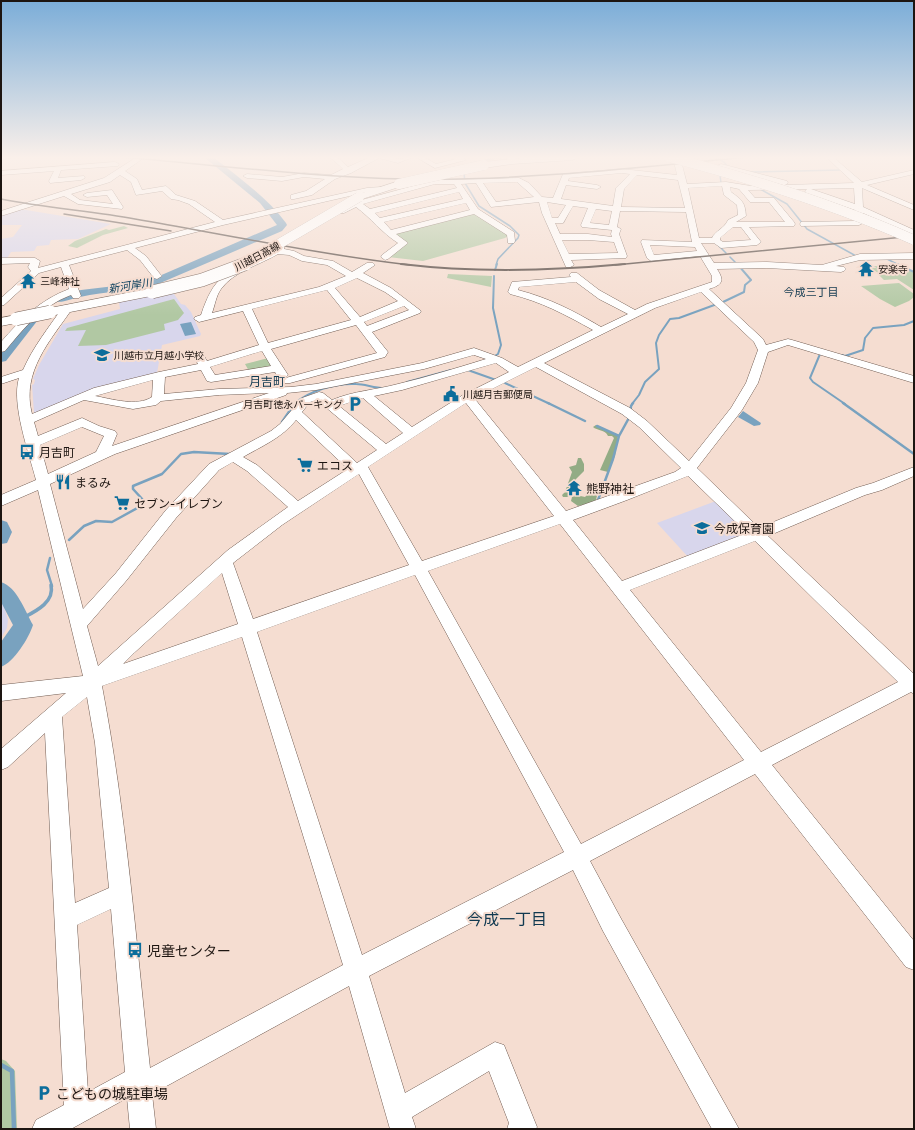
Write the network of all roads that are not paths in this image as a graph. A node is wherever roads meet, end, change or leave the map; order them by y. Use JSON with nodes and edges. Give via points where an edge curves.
{"nodes":[{"id":1,"x":617,"y":209,"type":"edge"},
{"id":2,"x":860,"y":209,"type":"edge"},
{"id":3,"x":15,"y":210,"type":"edge"},
{"id":4,"x":202,"y":210,"type":"edge"},
{"id":5,"x":265,"y":210,"type":"edge"},
{"id":6,"x":341,"y":210,"type":"edge"},
{"id":7,"x":342,"y":210,"type":"edge"},
{"id":8,"x":367,"y":210,"type":"edge"},
{"id":9,"x":378,"y":210,"type":"edge"},
{"id":10,"x":427,"y":210,"type":"joint"},
{"id":11,"x":545,"y":210,"type":"edge"},
{"id":12,"x":567,"y":210,"type":"edge"},
{"id":13,"x":588,"y":210,"type":"edge"},
{"id":14,"x":671,"y":210,"type":"edge"},
{"id":15,"x":690,"y":210,"type":"joint"},
{"id":16,"x":742,"y":210,"type":"edge"},
{"id":17,"x":782,"y":210,"type":"edge"},
{"id":18,"x":831,"y":210,"type":"edge"},
{"id":19,"x":841,"y":210,"type":"edge"},
{"id":20,"x":851,"y":210,"type":"edge"},
{"id":21,"x":862,"y":210,"type":"edge"},
{"id":22,"x":475,"y":211,"type":"joint"},
{"id":23,"x":369,"y":212,"type":"junction"},
{"id":24,"x":1,"y":214,"type":"edge"},
{"id":25,"x":442,"y":220,"type":"junction"},
{"id":26,"x":550,"y":220,"type":"junction"},
{"id":27,"x":859,"y":220,"type":"junction"},
{"id":28,"x":380,"y":221,"type":"junction"},
{"id":29,"x":560,"y":222,"type":"junction"},
{"id":30,"x":222,"y":223,"type":"junction"},
{"id":31,"x":578,"y":224,"type":"junction"},
{"id":32,"x":798,"y":224,"type":"junction"},
{"id":33,"x":732,"y":225,"type":"junction"},
{"id":34,"x":743,"y":225,"type":"junction"},
{"id":35,"x":613,"y":228,"type":"junction"},
{"id":36,"x":390,"y":233,"type":"junction"},
{"id":37,"x":914,"y":233,"type":"edge"},
{"id":38,"x":893,"y":235,"type":"dead end"},
{"id":39,"x":914,"y":236,"type":"edge"},
{"id":40,"x":556,"y":237,"type":"junction"},
{"id":41,"x":617,"y":240,"type":"junction"},
{"id":42,"x":716,"y":240,"type":"junction"},
{"id":43,"x":914,"y":240,"type":"edge"},
{"id":44,"x":512,"y":241,"type":"dead end"},
{"id":45,"x":698,"y":246,"type":"junction"},
{"id":46,"x":128,"y":247,"type":"junction"},
{"id":47,"x":591,"y":247,"type":"junction"},
{"id":48,"x":282,"y":248,"type":"junction"},
{"id":49,"x":385,"y":257,"type":"dead end"},
{"id":50,"x":914,"y":257,"type":"edge"},
{"id":51,"x":1,"y":261,"type":"edge"},
{"id":52,"x":64,"y":263,"type":"junction"},
{"id":53,"x":370,"y":265,"type":"dead end"},
{"id":54,"x":711,"y":266,"type":"junction"},
{"id":55,"x":820,"y":268,"type":"junction"},
{"id":56,"x":841,"y":269,"type":"dead end"},
{"id":57,"x":36,"y":271,"type":"junction"},
{"id":58,"x":355,"y":275,"type":"junction"},
{"id":59,"x":157,"y":276,"type":"dead end"},
{"id":60,"x":329,"y":286,"type":"junction"},
{"id":61,"x":703,"y":289,"type":"junction"},
{"id":62,"x":405,"y":302,"type":"junction"},
{"id":63,"x":1,"y":303,"type":"edge"},
{"id":64,"x":246,"y":308,"type":"junction"},
{"id":65,"x":634,"y":314,"type":"junction"},
{"id":66,"x":67,"y":315,"type":"junction"},
{"id":67,"x":51,"y":319,"type":"junction"},
{"id":68,"x":358,"y":321,"type":"junction"},
{"id":69,"x":1,"y":322,"type":"edge"},
{"id":70,"x":367,"y":330,"type":"junction"},
{"id":71,"x":600,"y":330,"type":"junction"},
{"id":72,"x":263,"y":342,"type":"junction"},
{"id":73,"x":1,"y":349,"type":"edge"},
{"id":74,"x":763,"y":350,"type":"junction"},
{"id":75,"x":381,"y":355,"type":"junction"},
{"id":76,"x":493,"y":358,"type":"junction"},
{"id":77,"x":536,"y":363,"type":"junction"},
{"id":78,"x":204,"y":366,"type":"junction"},
{"id":79,"x":278,"y":368,"type":"junction"},
{"id":80,"x":518,"y":372,"type":"junction"},
{"id":81,"x":24,"y":373,"type":"junction"},
{"id":82,"x":384,"y":374,"type":"junction"},
{"id":83,"x":159,"y":375,"type":"junction"},
{"id":84,"x":914,"y":380,"type":"edge"},
{"id":85,"x":1,"y":381,"type":"edge"},
{"id":86,"x":288,"y":385,"type":"junction"},
{"id":87,"x":317,"y":391,"type":"junction"},
{"id":88,"x":365,"y":394,"type":"junction"},
{"id":89,"x":84,"y":397,"type":"junction"},
{"id":90,"x":467,"y":397,"type":"junction"},
{"id":91,"x":158,"y":398,"type":"junction"},
{"id":92,"x":331,"y":405,"type":"junction"},
{"id":93,"x":295,"y":412,"type":"junction"},
{"id":94,"x":27,"y":420,"type":"junction"},
{"id":95,"x":411,"y":433,"type":"junction"},
{"id":96,"x":33,"y":443,"type":"junction"},
{"id":97,"x":385,"y":450,"type":"junction"},
{"id":98,"x":102,"y":454,"type":"junction"},
{"id":99,"x":234,"y":456,"type":"junction"},
{"id":100,"x":358,"y":468,"type":"junction"},
{"id":101,"x":689,"y":469,"type":"junction"},
{"id":102,"x":914,"y":471,"type":"edge"},
{"id":103,"x":42,"y":482,"type":"junction"},
{"id":104,"x":1,"y":501,"type":"edge"},
{"id":105,"x":298,"y":508,"type":"junction"},
{"id":106,"x":562,"y":517,"type":"junction"},
{"id":107,"x":756,"y":535,"type":"junction"},
{"id":108,"x":225,"y":561,"type":"junction"},
{"id":109,"x":418,"y":568,"type":"junction"},
{"id":110,"x":619,"y":588,"type":"junction"},
{"id":111,"x":78,"y":625,"type":"junction"},
{"id":112,"x":248,"y":628,"type":"junction"},
{"id":113,"x":93,"y":682,"type":"junction"},
{"id":114,"x":913,"y":684,"type":"edge"},
{"id":115,"x":1,"y":693,"type":"edge"},
{"id":116,"x":53,"y":714,"type":"junction"},
{"id":117,"x":1,"y":761,"type":"edge"},
{"id":118,"x":758,"y":762,"type":"junction"},
{"id":119,"x":577,"y":856,"type":"junction"},
{"id":120,"x":120,"y":894,"type":"junction"},
{"id":121,"x":65,"y":919,"type":"junction"},
{"id":122,"x":914,"y":959,"type":"edge"},
{"id":123,"x":356,"y":970,"type":"junction"},
{"id":124,"x":138,"y":1083,"type":"junction"},
{"id":125,"x":77,"y":1112,"type":"junction"},
{"id":126,"x":401,"y":1120,"type":"edge"},
{"id":127,"x":45,"y":1129,"type":"edge"},
{"id":128,"x":143,"y":1129,"type":"edge"},
{"id":129,"x":520,"y":1129,"type":"edge"},
{"id":130,"x":726,"y":1129,"type":"edge"}],
"edges":[{"from":1,"to":35,"type":"street"},
{"from":2,"to":27,"type":"street"},
{"from":3,"to":24,"type":"street"},
{"from":4,"to":30,"type":"street"},
{"from":5,"to":30,"type":"street"},
{"from":6,"to":66,"type":"main road","name":"川越日高線","bridge":true,"via":[[243,265],[202,280]]},
{"from":7,"to":48,"type":"street"},
{"from":8,"to":23,"type":"street"},
{"from":9,"to":23,"type":"street"},
{"from":10,"to":25,"type":"street"},
{"from":10,"to":28,"type":"street"},
{"from":11,"to":26,"type":"street"},
{"from":12,"to":29,"type":"street"},
{"from":13,"to":31,"type":"street"},
{"from":14,"to":15,"type":"street"},
{"from":15,"to":45,"type":"street"},
{"from":16,"to":33,"type":"street","via":[[742,216],[731,222]]},
{"from":17,"to":32,"type":"street"},
{"from":18,"to":27,"type":"street"},
{"from":19,"to":43,"type":"main road","bridge":true},
{"from":20,"to":39,"type":"main road","bridge":true},
{"from":21,"to":37,"type":"street"},
{"from":22,"to":25,"type":"street"},
{"from":22,"to":44,"type":"street","via":[[512,234]]},
{"from":23,"to":28,"type":"street"},
{"from":25,"to":36,"type":"street"},
{"from":26,"to":29,"type":"street"},
{"from":26,"to":40,"type":"street"},
{"from":27,"to":32,"type":"street","via":[[859,223]]},
{"from":27,"to":38,"type":"street"},
{"from":28,"to":36,"type":"street"},
{"from":29,"to":31,"type":"street"},
{"from":30,"to":46,"type":"street"},
{"from":31,"to":35,"type":"street"},
{"from":32,"to":34,"type":"street"},
{"from":33,"to":34,"type":"street"},
{"from":33,"to":42,"type":"street","via":[[719,234]]},
{"from":34,"to":42,"type":"street","via":[[757,242],[721,245]]},
{"from":35,"to":41,"type":"street","via":[[617,229]]},
{"from":36,"to":49,"type":"street","via":[[404,243]]},
{"from":40,"to":47,"type":"street"},
{"from":40,"to":47,"type":"street","via":[[567,261]]},
{"from":41,"to":47,"type":"street"},
{"from":41,"to":47,"type":"street","via":[[623,256]]},
{"from":42,"to":45,"type":"street"},
{"from":45,"to":45,"type":"street","via":[[645,242],[651,258]]},
{"from":45,"to":54,"type":"street"},
{"from":46,"to":52,"type":"street"},
{"from":46,"to":59,"type":"street","via":[[143,258]]},
{"from":48,"to":58,"type":"street","via":[[302,258],[330,263]]},
{"from":48,"to":64,"type":"street","via":[[236,272],[218,288],[203,318]]},
{"from":50,"to":55,"type":"street","via":[[860,257]]},
{"from":51,"to":57,"type":"street","via":[[32,260],[35,261],[33,267]]},
{"from":52,"to":57,"type":"street"},
{"from":52,"to":73,"type":"street","via":[[75,292],[56,296],[36,310]]},
{"from":53,"to":58,"type":"street"},
{"from":54,"to":55,"type":"street","via":[[767,265]]},
{"from":54,"to":61,"type":"street","via":[[718,281]]},
{"from":55,"to":56,"type":"street"},
{"from":57,"to":63,"type":"street"},
{"from":58,"to":60,"type":"street"},
{"from":58,"to":62,"type":"street","via":[[388,290]]},
{"from":60,"to":64,"type":"street"},
{"from":60,"to":68,"type":"street"},
{"from":61,"to":65,"type":"street"},
{"from":61,"to":74,"type":"street","via":[[759,341]]},
{"from":62,"to":68,"type":"street"},
{"from":62,"to":70,"type":"street","via":[[416,310]]},
{"from":64,"to":72,"type":"street"},
{"from":65,"to":71,"type":"street"},
{"from":65,"to":71,"type":"street","via":[[597,295],[576,277],[515,284],[513,292],[561,308]]},
{"from":66,"to":67,"type":"main road","name":"川越日高線"},
{"from":66,"to":81,"type":"street"},
{"from":67,"to":69,"type":"main road","name":"川越日高線","bridge":true,"via":[[16,319]]},
{"from":67,"to":81,"type":"street","via":[[23,367]]},
{"from":68,"to":70,"type":"street"},
{"from":68,"to":72,"type":"street"},
{"from":70,"to":75,"type":"street","via":[[384,352]]},
{"from":71,"to":77,"type":"street"},
{"from":72,"to":78,"type":"street","via":[[200,357]]},
{"from":72,"to":79,"type":"street"},
{"from":74,"to":84,"type":"street","via":[[788,342]]},
{"from":74,"to":101,"type":"street","via":[[755,376],[736,410]]},
{"from":75,"to":82,"type":"street","via":[[378,358]]},
{"from":75,"to":86,"type":"street"},
{"from":76,"to":80,"type":"street"},
{"from":76,"to":82,"type":"street","via":[[474,351],[424,366]]},
{"from":76,"to":88,"type":"street","via":[[398,388]]},
{"from":77,"to":80,"type":"street"},
{"from":77,"to":101,"type":"street","via":[[630,414]]},
{"from":78,"to":79,"type":"street","via":[[211,379]]},
{"from":78,"to":83,"type":"street"},
{"from":79,"to":86,"type":"street"},
{"from":80,"to":90,"type":"street"},
{"from":81,"to":85,"type":"street"},
{"from":81,"to":94,"type":"street","via":[[22,395]]},
{"from":82,"to":87,"type":"street"},
{"from":83,"to":89,"type":"street","via":[[98,390]]},
{"from":83,"to":91,"type":"street"},
{"from":86,"to":87,"type":"street"},
{"from":86,"to":91,"type":"street"},
{"from":86,"to":98,"type":"street"},
{"from":87,"to":92,"type":"street"},
{"from":87,"to":93,"type":"street"},
{"from":88,"to":92,"type":"street"},
{"from":88,"to":95,"type":"street"},
{"from":89,"to":91,"type":"street","via":[[132,405],[155,402]]},
{"from":89,"to":94,"type":"street"},
{"from":90,"to":95,"type":"street"},
{"from":90,"to":106,"type":"street"},
{"from":92,"to":97,"type":"street"},
{"from":93,"to":99,"type":"street","via":[[284,427],[264,441]]},
{"from":93,"to":100,"type":"street"},
{"from":94,"to":96,"type":"street"},
{"from":95,"to":97,"type":"street"},
{"from":96,"to":98,"type":"street","via":[[82,422],[111,434]]},
{"from":96,"to":103,"type":"street"},
{"from":97,"to":100,"type":"street"},
{"from":98,"to":103,"type":"street"},
{"from":99,"to":105,"type":"street","via":[[252,468]]},
{"from":99,"to":111,"type":"street","via":[[214,467]]},
{"from":100,"to":105,"type":"street"},
{"from":100,"to":109,"type":"street"},
{"from":101,"to":106,"type":"street","via":[[657,484]]},
{"from":101,"to":107,"type":"street"},
{"from":102,"to":107,"type":"street"},
{"from":103,"to":104,"type":"street"},
{"from":103,"to":111,"type":"street"},
{"from":105,"to":108,"type":"street"},
{"from":106,"to":109,"type":"street"},
{"from":106,"to":110,"type":"street"},
{"from":107,"to":110,"type":"street"},
{"from":107,"to":114,"type":"street"},
{"from":108,"to":112,"type":"street"},
{"from":108,"to":113,"type":"street"},
{"from":109,"to":112,"type":"street"},
{"from":109,"to":119,"type":"street"},
{"from":110,"to":118,"type":"street"},
{"from":111,"to":113,"type":"street"},
{"from":112,"to":113,"type":"street"},
{"from":112,"to":123,"type":"street"},
{"from":113,"to":115,"type":"street"},
{"from":113,"to":116,"type":"street"},
{"from":113,"to":120,"type":"street","via":[[108,776]]},
{"from":114,"to":118,"type":"street"},
{"from":116,"to":117,"type":"street"},
{"from":116,"to":121,"type":"street"},
{"from":118,"to":119,"type":"street"},
{"from":118,"to":122,"type":"street"},
{"from":119,"to":123,"type":"street"},
{"from":119,"to":130,"type":"street"},
{"from":120,"to":121,"type":"street"},
{"from":120,"to":124,"type":"street"},
{"from":121,"to":125,"type":"street"},
{"from":123,"to":124,"type":"street"},
{"from":123,"to":126,"type":"street"},
{"from":124,"to":125,"type":"street"},
{"from":124,"to":128,"type":"street"},
{"from":125,"to":127,"type":"street"},
{"from":126,"to":129,"type":"street","via":[[495,1054],[524,1127]]}]}
